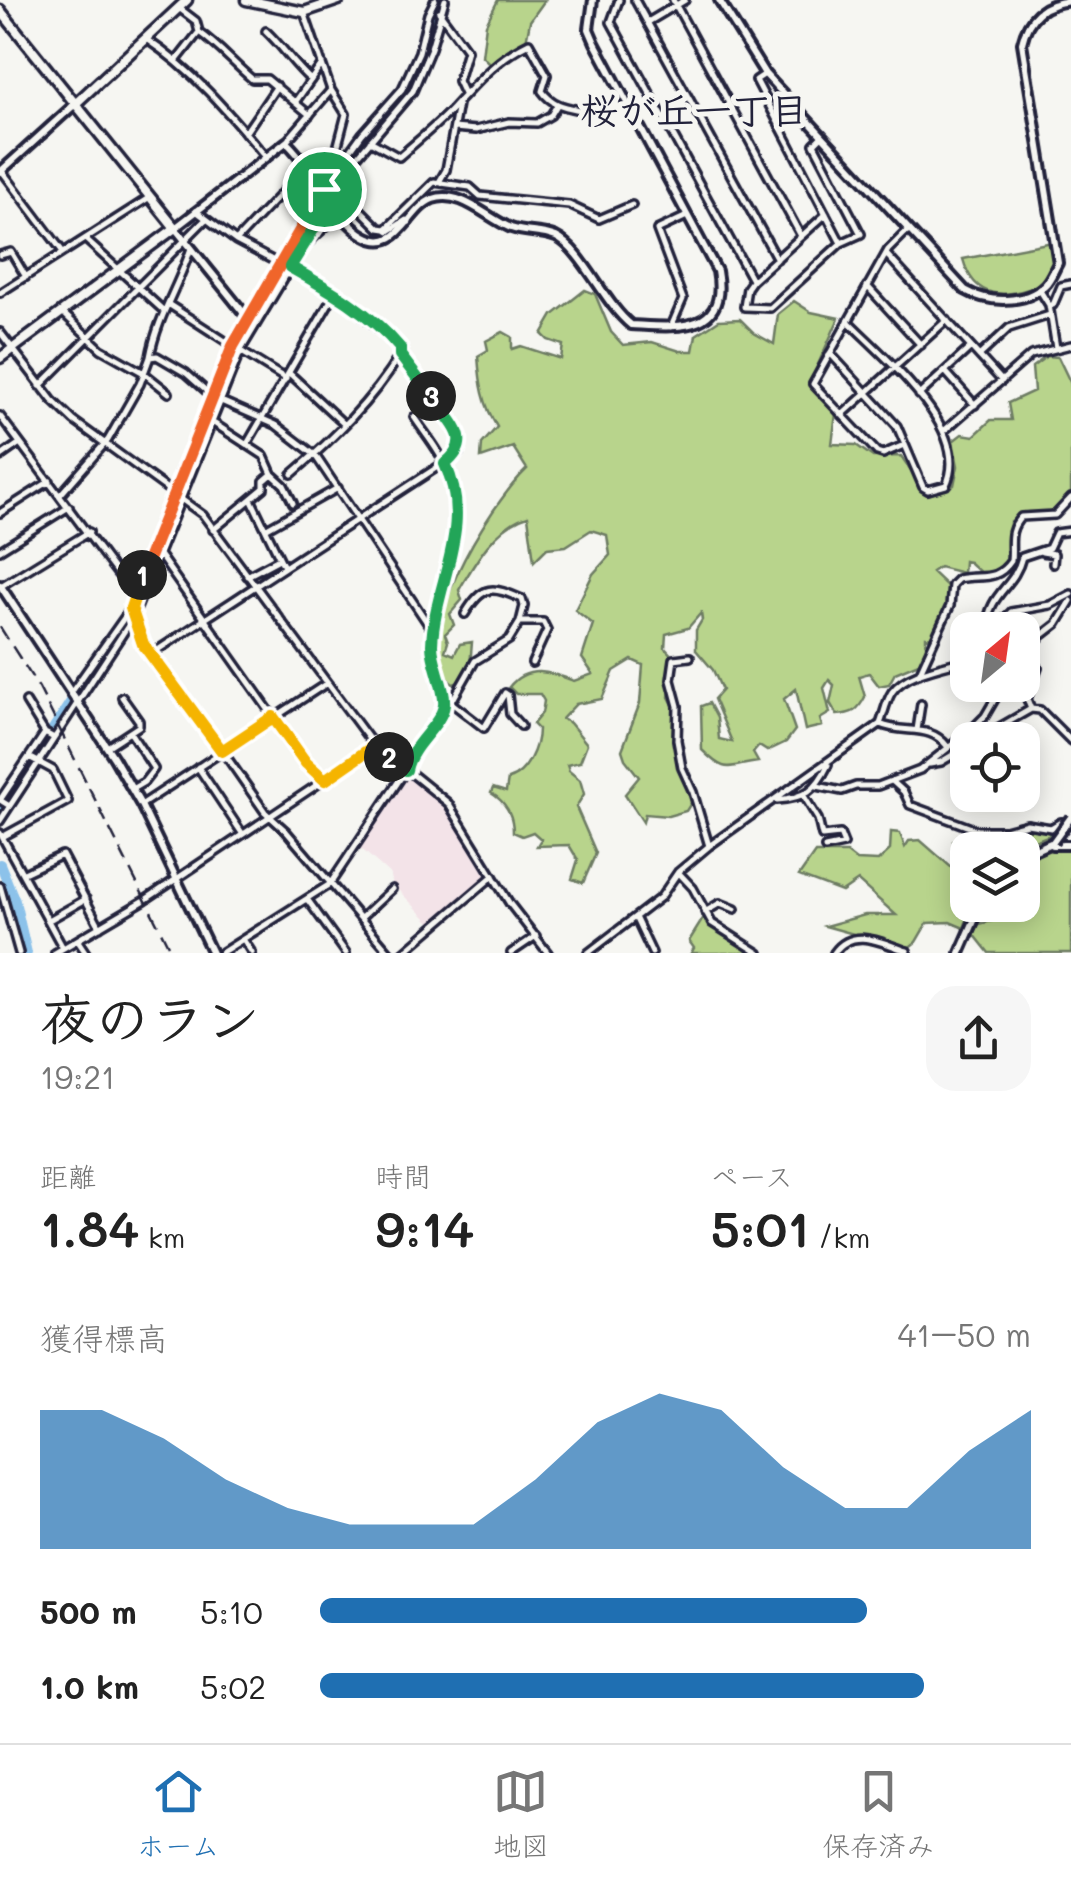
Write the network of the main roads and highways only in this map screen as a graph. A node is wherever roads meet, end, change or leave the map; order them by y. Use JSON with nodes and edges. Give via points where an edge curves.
{"nodes":[{"id":1,"x":186,"y":0,"type":"edge"},
{"id":2,"x":246,"y":0,"type":"edge"},
{"id":3,"x":337,"y":0,"type":"edge"},
{"id":4,"x":0,"y":10,"type":"edge"},
{"id":5,"x":74,"y":105,"type":"junction"},
{"id":6,"x":0,"y":358,"type":"edge"}],
"edges":[{"from":1,"to":5,"type":"main road"},
{"from":2,"to":3,"type":"main road","via":[[304,12]]},
{"from":4,"to":5,"type":"main road"},
{"from":5,"to":6,"type":"main road","via":[[175,228]]}]}
